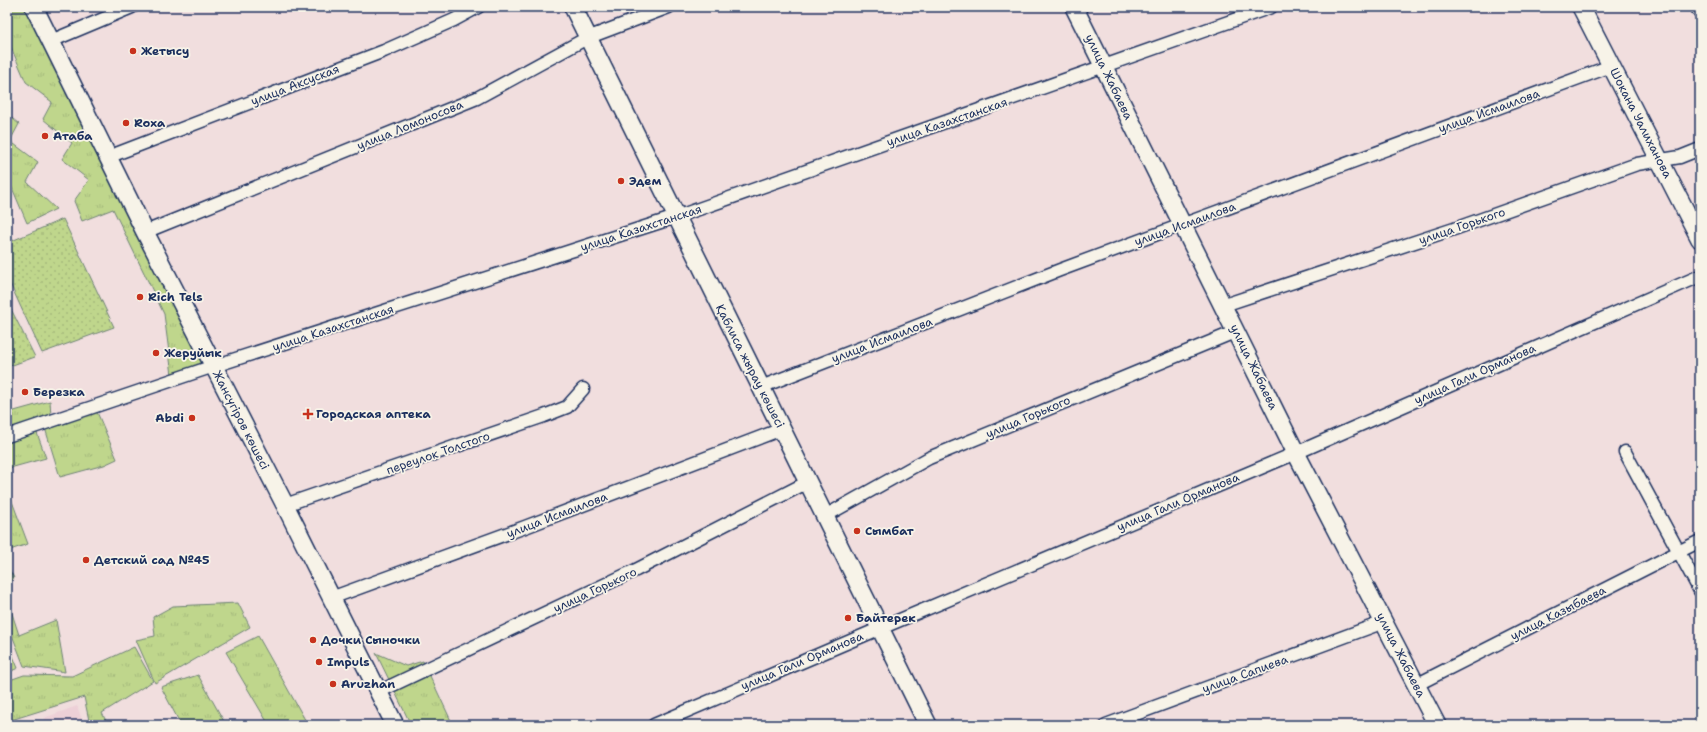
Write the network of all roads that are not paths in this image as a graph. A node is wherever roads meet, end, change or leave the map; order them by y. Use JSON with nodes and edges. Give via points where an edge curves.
{"nodes":[{"id":1,"x":34,"y":7,"type":"edge"},
{"id":2,"x":132,"y":7,"type":"edge"},
{"id":3,"x":478,"y":7,"type":"edge"},
{"id":4,"x":572,"y":7,"type":"edge"},
{"id":5,"x":670,"y":7,"type":"edge"},
{"id":6,"x":1074,"y":7,"type":"edge"},
{"id":7,"x":1271,"y":7,"type":"edge"},
{"id":8,"x":1581,"y":7,"type":"edge"},
{"id":9,"x":587,"y":38,"type":"junction"},
{"id":10,"x":51,"y":41,"type":"junction"},
{"id":11,"x":1611,"y":66,"type":"junction"},
{"id":12,"x":1103,"y":67,"type":"junction"},
{"id":13,"x":1700,"y":149,"type":"edge"},
{"id":14,"x":108,"y":157,"type":"junction"},
{"id":15,"x":1660,"y":160,"type":"junction"},
{"id":16,"x":676,"y":217,"type":"junction"},
{"id":17,"x":1183,"y":225,"type":"junction"},
{"id":18,"x":146,"y":232,"type":"junction"},
{"id":19,"x":1700,"y":239,"type":"edge"},
{"id":20,"x":1700,"y":276,"type":"edge"},
{"id":21,"x":1224,"y":306,"type":"junction"},
{"id":22,"x":1237,"y":332,"type":"junction"},
{"id":23,"x":214,"y":366,"type":"junction"},
{"id":24,"x":761,"y":388,"type":"junction"},
{"id":25,"x":583,"y":389,"type":"dead end"},
{"id":26,"x":782,"y":429,"type":"junction"},
{"id":27,"x":7,"y":436,"type":"edge"},
{"id":28,"x":1625,"y":452,"type":"dead end"},
{"id":29,"x":1296,"y":453,"type":"junction"},
{"id":30,"x":808,"y":482,"type":"junction"},
{"id":31,"x":285,"y":505,"type":"junction"},
{"id":32,"x":825,"y":516,"type":"junction"},
{"id":33,"x":1700,"y":541,"type":"edge"},
{"id":34,"x":1679,"y":551,"type":"junction"},
{"id":35,"x":1700,"y":591,"type":"edge"},
{"id":36,"x":331,"y":598,"type":"junction"},
{"id":37,"x":1384,"y":622,"type":"junction"},
{"id":38,"x":881,"y":628,"type":"junction"},
{"id":39,"x":1416,"y":685,"type":"junction"},
{"id":40,"x":378,"y":692,"type":"junction"},
{"id":41,"x":394,"y":725,"type":"edge"},
{"id":42,"x":654,"y":725,"type":"edge"},
{"id":43,"x":928,"y":725,"type":"edge"},
{"id":44,"x":1106,"y":725,"type":"edge"},
{"id":45,"x":1437,"y":725,"type":"edge"}],
"edges":[{"from":1,"to":10,"type":"street","name":"Жансүгіров көшесі"},
{"from":2,"to":10,"type":"street"},
{"from":3,"to":14,"type":"street","name":"улица Аксуская","via":[[384,51]]},
{"from":4,"to":9,"type":"street","name":"Қаблиса жырау көшесі"},
{"from":5,"to":9,"type":"street","name":"улица Ломоносова"},
{"from":6,"to":12,"type":"street","name":"улица Жабаева"},
{"from":7,"to":12,"type":"street","name":"улица Казахстанская"},
{"from":8,"to":11,"type":"street","name":"Шокана Уалиханова"},
{"from":9,"to":16,"type":"street","name":"Қаблиса жырау көшесі"},
{"from":9,"to":18,"type":"street","name":"улица Ломоносова","via":[[477,98]]},
{"from":10,"to":14,"type":"street","name":"Жансүгіров көшесі"},
{"from":11,"to":15,"type":"street","name":"Шокана Уалиханова"},
{"from":11,"to":17,"type":"street","name":"улица Исмаилова"},
{"from":12,"to":16,"type":"street","name":"улица Казахстанская"},
{"from":12,"to":17,"type":"street","name":"улица Жабаева"},
{"from":13,"to":15,"type":"street","name":"улица Горького","via":[[1680,157]]},
{"from":14,"to":18,"type":"street","name":"Жансүгіров көшесі"},
{"from":15,"to":19,"type":"street","name":"Шокана Уалиханова"},
{"from":15,"to":21,"type":"street","name":"улица Горького","via":[[1637,164]]},
{"from":16,"to":23,"type":"street","name":"улица Казахстанская"},
{"from":16,"to":24,"type":"street","name":"Қаблиса жырау көшесі"},
{"from":17,"to":21,"type":"street","name":"улица Жабаева"},
{"from":17,"to":24,"type":"street","name":"улица Исмаилова","via":[[1053,273]]},
{"from":18,"to":23,"type":"street","name":"Жансүгіров көшесі"},
{"from":20,"to":29,"type":"street","name":"улица Гали Орманова"},
{"from":21,"to":22,"type":"street","name":"улица Жабаева"},
{"from":22,"to":29,"type":"street","name":"улица Жабаева"},
{"from":22,"to":32,"type":"street","name":"улица Горького","via":[[930,458]]},
{"from":23,"to":27,"type":"street","name":"улица Казахстанская"},
{"from":23,"to":31,"type":"street","name":"Жансүгіров көшесі"},
{"from":24,"to":26,"type":"street","name":"Қаблиса жырау көшесі"},
{"from":25,"to":31,"type":"street","name":"переулок Толстого","via":[[567,407],[544,416]]},
{"from":26,"to":30,"type":"street","name":"Қаблиса жырау көшесі"},
{"from":26,"to":36,"type":"street","name":"улица Исмаилова"},
{"from":28,"to":34,"type":"street"},
{"from":29,"to":37,"type":"street","name":"улица Жабаева"},
{"from":29,"to":38,"type":"street","name":"улица Гали Орманова"},
{"from":30,"to":32,"type":"street","name":"Қаблиса жырау көшесі"},
{"from":30,"to":40,"type":"street","name":"улица Горького","via":[[636,570]]},
{"from":31,"to":36,"type":"street","name":"Жансүгіров көшесі"},
{"from":32,"to":38,"type":"street","name":"Қаблиса жырау көшесі"},
{"from":33,"to":34,"type":"street","name":"улица Казыбаева"},
{"from":34,"to":35,"type":"street"},
{"from":34,"to":39,"type":"street","name":"улица Казыбаева"},
{"from":36,"to":40,"type":"street","name":"Жансүгіров көшесі"},
{"from":37,"to":39,"type":"street","name":"улица Жабаева"},
{"from":37,"to":44,"type":"street","name":"улица Сапиева"},
{"from":38,"to":42,"type":"street","name":"улица Гали Орманова"},
{"from":38,"to":43,"type":"street","name":"Қаблиса жырау көшесі"},
{"from":39,"to":45,"type":"street","name":"улица Жабаева"},
{"from":40,"to":41,"type":"street","name":"Жансүгіров көшесі"}]}
